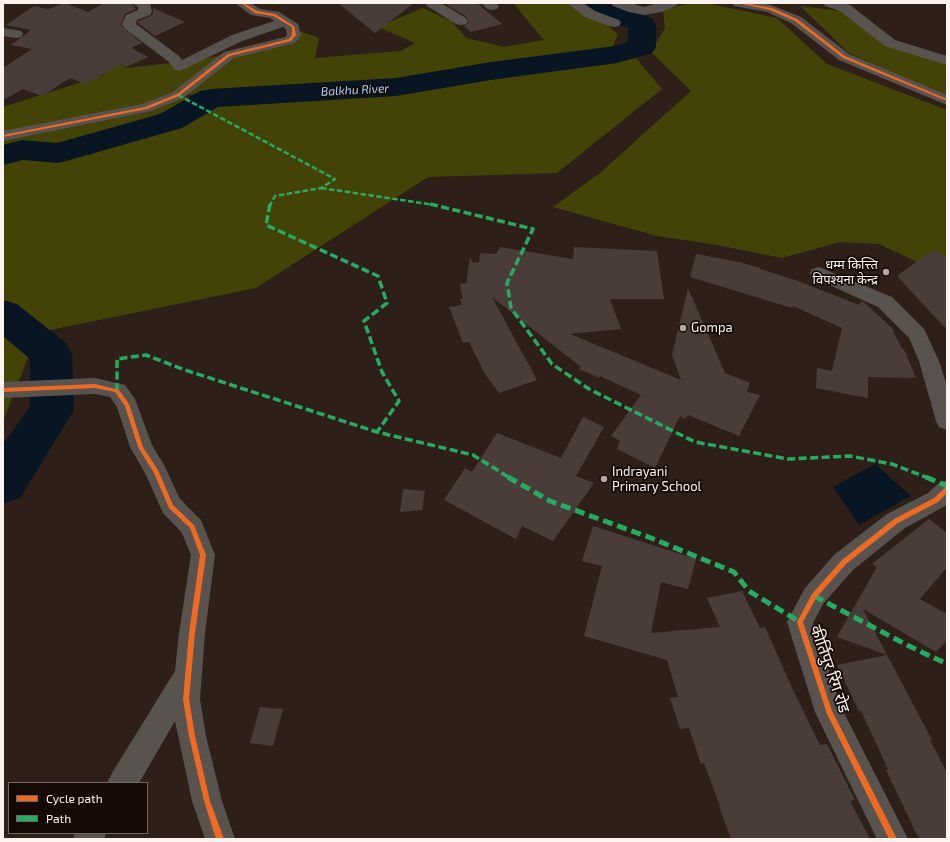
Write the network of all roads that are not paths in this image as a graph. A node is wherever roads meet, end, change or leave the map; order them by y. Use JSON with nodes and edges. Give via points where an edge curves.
{"nodes":[{"id":1,"x":139,"y":3,"type":"edge"},
{"id":2,"x":242,"y":3,"type":"edge"},
{"id":3,"x":432,"y":3,"type":"edge"},
{"id":4,"x":574,"y":3,"type":"edge"},
{"id":5,"x":618,"y":3,"type":"edge"},
{"id":6,"x":671,"y":3,"type":"edge"},
{"id":7,"x":739,"y":3,"type":"edge"},
{"id":8,"x":830,"y":3,"type":"edge"},
{"id":9,"x":282,"y":20,"type":"junction"},
{"id":10,"x":461,"y":21,"type":"dead end"},
{"id":11,"x":614,"y":23,"type":"dead end"},
{"id":12,"x":947,"y":61,"type":"edge"},
{"id":13,"x":947,"y":100,"type":"edge"},
{"id":14,"x":3,"y":136,"type":"edge"},
{"id":15,"x":819,"y":273,"type":"dead end"},
{"id":16,"x":3,"y":390,"type":"edge"},
{"id":17,"x":947,"y":421,"type":"edge"},
{"id":18,"x":947,"y":490,"type":"edge"},
{"id":19,"x":188,"y":675,"type":"junction"},
{"id":20,"x":123,"y":782,"type":"edge"},
{"id":21,"x":220,"y":839,"type":"edge"},
{"id":22,"x":894,"y":839,"type":"edge"}],
"edges":[{"from":1,"to":9,"type":"street","via":[[145,6],[145,12],[131,18],[129,25],[174,59],[180,67],[237,38],[275,26]]},
{"from":2,"to":9,"type":"street","via":[[256,12],[274,15]]},
{"from":3,"to":10,"type":"street"},
{"from":4,"to":11,"type":"street","via":[[590,14]]},
{"from":5,"to":6,"type":"street","via":[[644,11]]},
{"from":7,"to":13,"type":"street","via":[[771,9],[796,20],[844,57]]},
{"from":8,"to":12,"type":"street","via":[[845,8],[890,43]]},
{"from":9,"to":14,"type":"street","via":[[293,27],[294,35],[290,40],[229,55],[178,95],[166,100],[139,109]]},
{"from":15,"to":17,"type":"street","via":[[885,302],[917,334],[929,361]]},
{"from":16,"to":19,"type":"street","via":[[95,386],[117,391],[127,406],[141,447],[156,472],[171,506],[192,527],[202,555]]},
{"from":18,"to":22,"type":"street","name":"कीर्तिपुर रिंग रोड","via":[[936,500],[896,521],[844,562],[814,596],[800,622],[829,712]]},
{"from":19,"to":20,"type":"street"},
{"from":19,"to":21,"type":"street","via":[[186,699],[192,736],[207,801]]}]}
